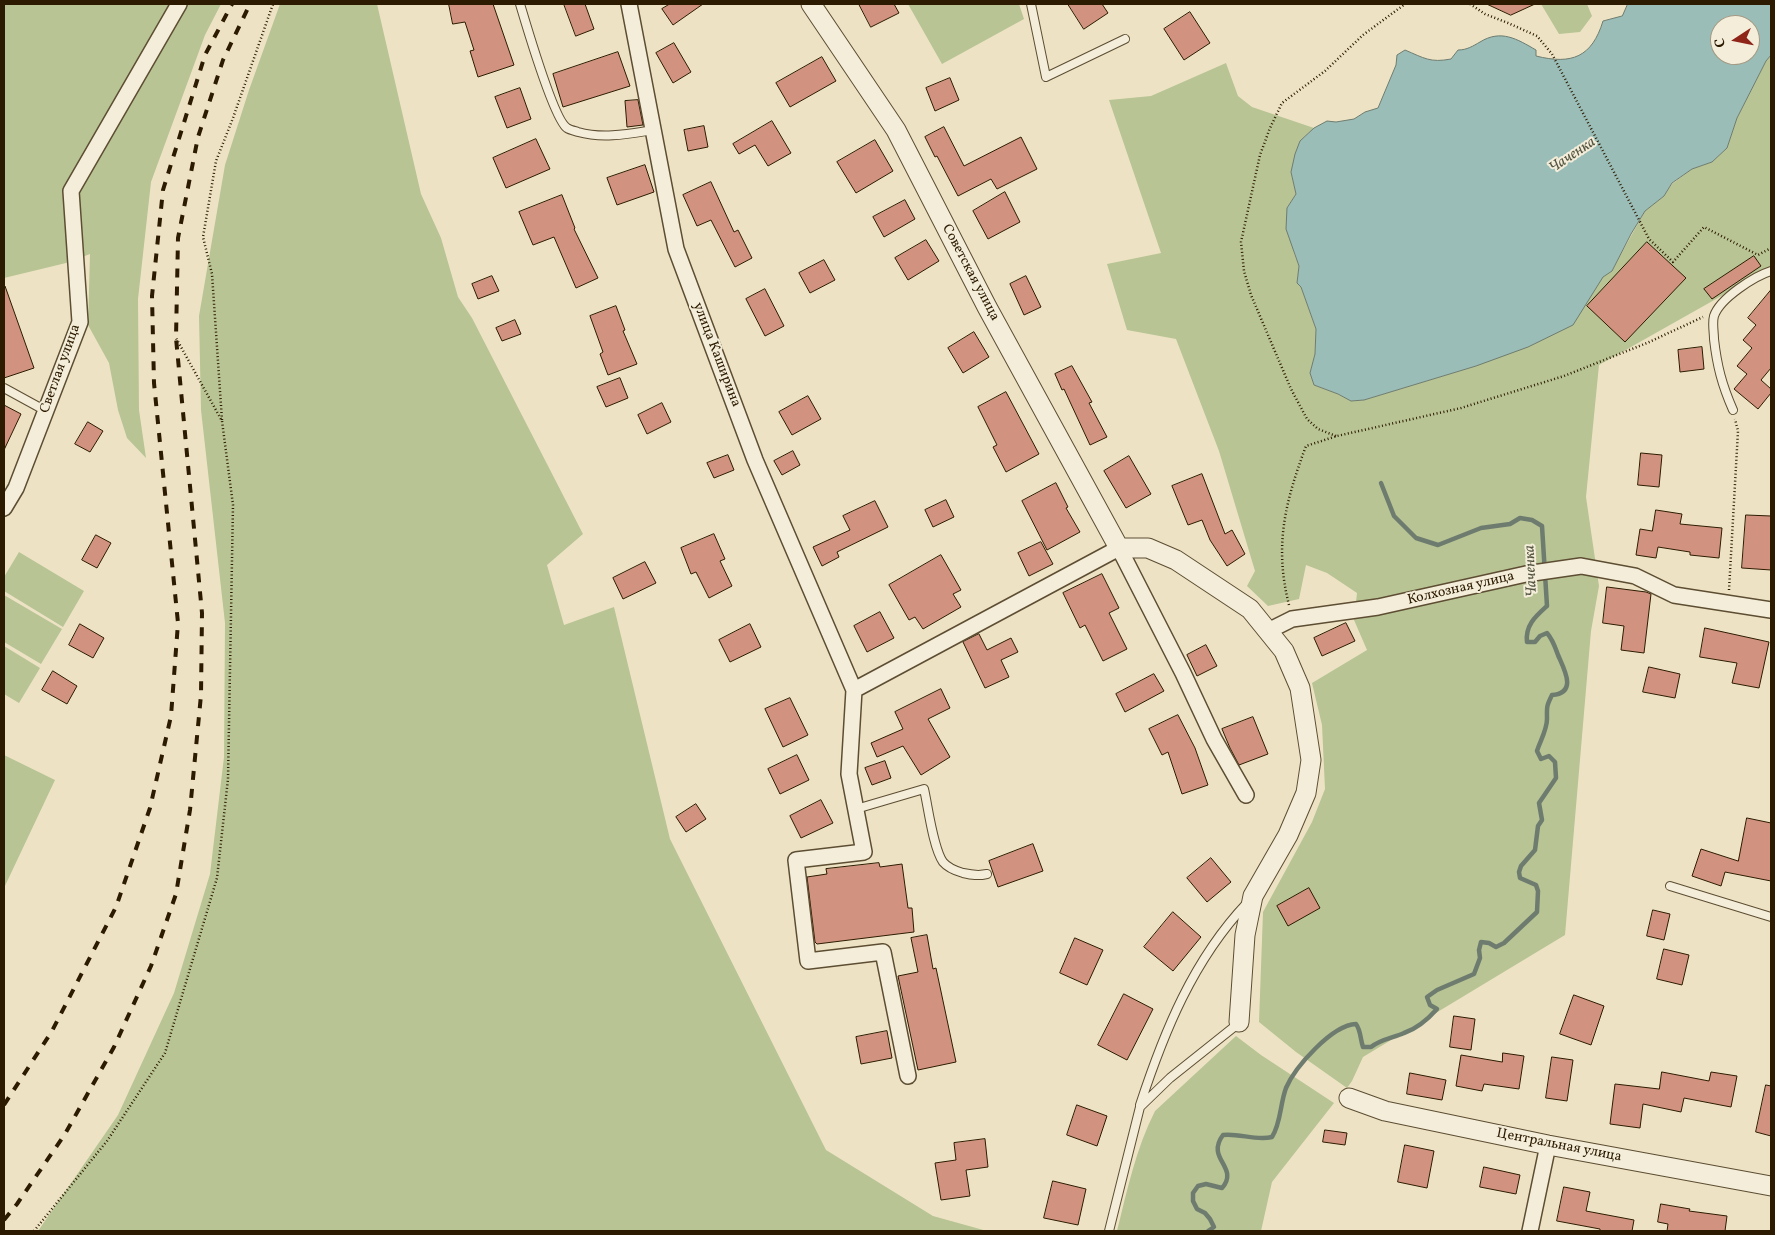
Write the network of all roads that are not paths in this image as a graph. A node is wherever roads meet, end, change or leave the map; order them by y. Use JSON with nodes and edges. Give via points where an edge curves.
{"nodes":[{"id":1,"x":179,"y":4,"type":"edge"},
{"id":2,"x":520,"y":4,"type":"edge"},
{"id":3,"x":629,"y":4,"type":"edge"},
{"id":4,"x":811,"y":4,"type":"edge"},
{"id":5,"x":1031,"y":4,"type":"edge"},
{"id":6,"x":1125,"y":39,"type":"dead end"},
{"id":7,"x":653,"y":130,"type":"junction"},
{"id":8,"x":1771,"y":270,"type":"edge"},
{"id":9,"x":4,"y":388,"type":"edge"},
{"id":10,"x":1733,"y":410,"type":"road end"},
{"id":11,"x":46,"y":411,"type":"junction"},
{"id":12,"x":4,"y":508,"type":"edge"},
{"id":13,"x":1119,"y":548,"type":"junction"},
{"id":14,"x":1771,"y":610,"type":"edge"},
{"id":15,"x":1268,"y":631,"type":"junction"},
{"id":16,"x":854,"y":690,"type":"junction"},
{"id":17,"x":1246,"y":795,"type":"dead end"},
{"id":18,"x":856,"y":809,"type":"junction"},
{"id":19,"x":986,"y":874,"type":"dead end"},
{"id":20,"x":1670,"y":886,"type":"dead end"},
{"id":21,"x":1253,"y":896,"type":"junction"},
{"id":22,"x":1771,"y":917,"type":"edge"},
{"id":23,"x":1239,"y":1022,"type":"joint"},
{"id":24,"x":908,"y":1076,"type":"dead end"},
{"id":25,"x":1349,"y":1098,"type":"dead end"},
{"id":26,"x":1140,"y":1107,"type":"junction"},
{"id":27,"x":1548,"y":1145,"type":"junction"},
{"id":28,"x":1771,"y":1186,"type":"edge"},
{"id":29,"x":1109,"y":1231,"type":"edge"},
{"id":30,"x":1530,"y":1231,"type":"edge"}],
"edges":[{"from":1,"to":11,"type":"street","name":"Светлая улица","via":[[71,191],[80,322]]},
{"from":2,"to":7,"type":"lane","via":[[557,114],[566,128],[588,135],[613,136]]},
{"from":3,"to":7,"type":"street","name":"улица Каширина"},
{"from":4,"to":13,"type":"street","name":"Советская улица","via":[[896,130]]},
{"from":5,"to":6,"type":"lane","via":[[1046,77]]},
{"from":7,"to":16,"type":"street","name":"улица Каширина","via":[[676,249],[755,460]]},
{"from":8,"to":10,"type":"lane","via":[[1741,287],[1714,317],[1719,375]]},
{"from":9,"to":11,"type":"lane"},
{"from":11,"to":12,"type":"street","name":"Светлая улица","via":[[16,488]]},
{"from":13,"to":15,"type":"street","via":[[1148,548],[1176,560],[1250,609]]},
{"from":13,"to":16,"type":"street"},
{"from":13,"to":17,"type":"street","via":[[1214,739]]},
{"from":14,"to":15,"type":"street","name":"Колхозная улица","via":[[1674,595],[1635,576],[1581,566],[1526,574],[1378,607],[1292,619]]},
{"from":15,"to":21,"type":"street","via":[[1284,651],[1300,688],[1311,760],[1306,793],[1288,835]]},
{"from":16,"to":18,"type":"street","via":[[849,774]]},
{"from":18,"to":19,"type":"lane","via":[[924,789],[943,862],[966,874]]},
{"from":18,"to":24,"type":"street","via":[[864,852],[796,860],[808,961],[883,952]]},
{"from":20,"to":22,"type":"lane"},
{"from":21,"to":23,"type":"street","via":[[1246,935]]},
{"from":21,"to":26,"type":"lane","via":[[1227,924],[1196,971],[1157,1053]]},
{"from":23,"to":26,"type":"lane"},
{"from":25,"to":27,"type":"street","name":"Центральная улица","via":[[1385,1111]]},
{"from":26,"to":29,"type":"lane"},
{"from":27,"to":28,"type":"street","name":"Центральная улица"},
{"from":27,"to":30,"type":"street"}]}
